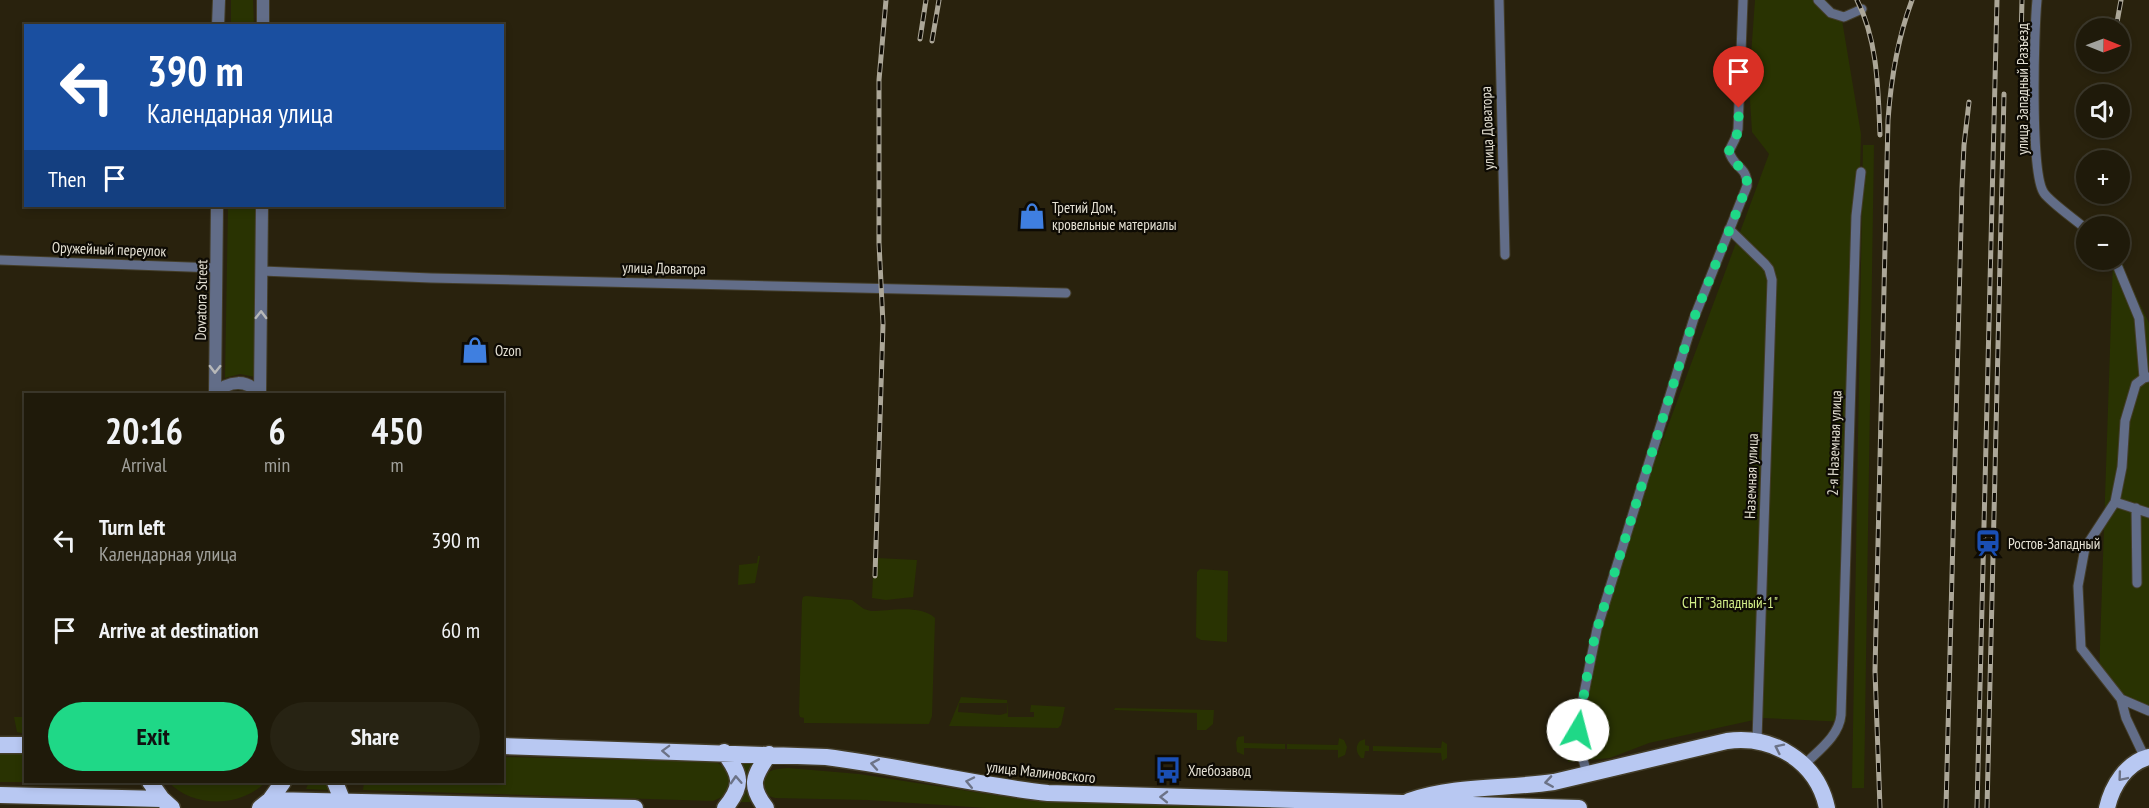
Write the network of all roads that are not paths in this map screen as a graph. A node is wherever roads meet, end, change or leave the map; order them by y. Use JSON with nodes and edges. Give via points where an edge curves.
{"nodes":[{"id":1,"x":219,"y":0,"type":"edge"},
{"id":2,"x":263,"y":0,"type":"edge"},
{"id":3,"x":1499,"y":0,"type":"edge"},
{"id":4,"x":1743,"y":0,"type":"edge"},
{"id":5,"x":1818,"y":0,"type":"edge"},
{"id":6,"x":2037,"y":0,"type":"edge"},
{"id":7,"x":1862,"y":9,"type":"dead end"},
{"id":8,"x":218,"y":24,"type":"edge"},
{"id":9,"x":263,"y":24,"type":"edge"},
{"id":10,"x":1861,"y":172,"type":"dead end"},
{"id":11,"x":217,"y":207,"type":"edge"},
{"id":12,"x":262,"y":207,"type":"edge"},
{"id":13,"x":2076,"y":221,"type":"edge"},
{"id":14,"x":1729,"y":229,"type":"junction"},
{"id":15,"x":1505,"y":255,"type":"dead end"},
{"id":16,"x":0,"y":260,"type":"edge"},
{"id":17,"x":216,"y":268,"type":"junction"},
{"id":18,"x":2119,"y":270,"type":"edge"},
{"id":19,"x":262,"y":271,"type":"junction"},
{"id":20,"x":1066,"y":293,"type":"dead end"},
{"id":21,"x":2146,"y":377,"type":"edge"},
{"id":22,"x":215,"y":393,"type":"edge"},
{"id":23,"x":216,"y":393,"type":"edge"},
{"id":24,"x":258,"y":393,"type":"edge"},
{"id":25,"x":259,"y":393,"type":"edge"},
{"id":26,"x":2115,"y":502,"type":"junction"},
{"id":27,"x":2136,"y":508,"type":"junction"},
{"id":28,"x":2149,"y":513,"type":"edge"},
{"id":29,"x":2137,"y":583,"type":"dead end"},
{"id":30,"x":2121,"y":699,"type":"junction"},
{"id":31,"x":2149,"y":711,"type":"edge"},
{"id":32,"x":1757,"y":740,"type":"junction"},
{"id":33,"x":0,"y":745,"type":"edge"},
{"id":34,"x":24,"y":745,"type":"edge"},
{"id":35,"x":504,"y":746,"type":"edge"},
{"id":36,"x":724,"y":752,"type":"junction"},
{"id":37,"x":769,"y":754,"type":"junction"},
{"id":38,"x":2147,"y":758,"type":"edge"},
{"id":39,"x":1804,"y":765,"type":"junction"},
{"id":40,"x":1587,"y":774,"type":"junction"},
{"id":41,"x":64,"y":783,"type":"edge"},
{"id":42,"x":151,"y":783,"type":"edge"},
{"id":43,"x":282,"y":783,"type":"edge"},
{"id":44,"x":335,"y":783,"type":"edge"},
{"id":45,"x":0,"y":795,"type":"edge"},
{"id":46,"x":54,"y":796,"type":"junction"},
{"id":47,"x":344,"y":802,"type":"junction"},
{"id":48,"x":167,"y":804,"type":"edge"},
{"id":49,"x":265,"y":804,"type":"edge"},
{"id":50,"x":1401,"y":804,"type":"junction"},
{"id":51,"x":400,"y":806,"type":"edge"},
{"id":52,"x":498,"y":807,"type":"edge"},
{"id":53,"x":594,"y":807,"type":"edge"},
{"id":54,"x":635,"y":808,"type":"edge"},
{"id":55,"x":725,"y":808,"type":"edge"},
{"id":56,"x":766,"y":808,"type":"edge"},
{"id":57,"x":1579,"y":808,"type":"edge"},
{"id":58,"x":1827,"y":808,"type":"edge"},
{"id":59,"x":2107,"y":808,"type":"edge"}],
"edges":[{"from":1,"to":8,"type":"street"},
{"from":2,"to":9,"type":"street"},
{"from":3,"to":15,"type":"street","name":"улица Доватора"},
{"from":4,"to":14,"type":"street","via":[[1738,129],[1729,151],[1748,178]]},
{"from":5,"to":7,"type":"street","via":[[1831,13],[1844,17]]},
{"from":6,"to":13,"type":"street","name":"улица Западный Разъезд","via":[[2034,140],[2038,175],[2043,193]]},
{"from":10,"to":39,"type":"street","name":"2-я Наземная улица","via":[[1856,216],[1841,715],[1834,734]]},
{"from":11,"to":17,"type":"street","name":"Dovatora Street"},
{"from":12,"to":19,"type":"street"},
{"from":14,"to":32,"type":"street","name":"Наземная улица","via":[[1765,264],[1772,279]]},
{"from":14,"to":40,"type":"street","via":[[1694,318],[1591,652],[1578,723]]},
{"from":16,"to":17,"type":"street","name":"Оружейный переулок"},
{"from":17,"to":22,"type":"street","name":"Dovatora Street","one_way":true},
{"from":18,"to":21,"type":"street","via":[[2139,318]]},
{"from":19,"to":20,"type":"street","name":"улица Доватора"},
{"from":25,"to":19,"type":"street","one_way":true},
{"from":21,"to":26,"type":"street","via":[[2136,384],[2125,421]]},
{"from":23,"to":24,"type":"street","via":[[240,383]]},
{"from":26,"to":27,"type":"street"},
{"from":26,"to":30,"type":"street","via":[[2085,548],[2078,586],[2081,648]]},
{"from":27,"to":28,"type":"street"},
{"from":27,"to":29,"type":"street"},
{"from":30,"to":31,"type":"street"},
{"from":30,"to":38,"type":"street","via":[[2126,718]]},
{"from":39,"to":32,"type":"highway","one_way":true,"via":[[1780,748]]},
{"from":32,"to":40,"type":"highway","via":[[1727,741]]},
{"from":33,"to":34,"type":"highway"},
{"from":36,"to":35,"type":"highway","name":"улица Малиновского","one_way":true},
{"from":36,"to":37,"type":"highway","name":"улица Малиновского"},
{"from":55,"to":36,"type":"highway","one_way":true,"via":[[739,783],[735,767]]},
{"from":50,"to":37,"type":"highway","name":"улица Малиновского","one_way":true,"via":[[1048,793],[851,760]]},
{"from":37,"to":56,"type":"highway","via":[[754,780],[756,794]]},
{"from":38,"to":59,"type":"highway","one_way":true,"via":[[2117,781]]},
{"from":39,"to":58,"type":"highway","via":[[1814,777]]},
{"from":40,"to":50,"type":"highway","one_way":true,"via":[[1525,786],[1436,792]]},
{"from":41,"to":46,"type":"highway"},
{"from":42,"to":48,"type":"highway"},
{"from":43,"to":49,"type":"highway"},
{"from":44,"to":47,"type":"highway"},
{"from":45,"to":46,"type":"highway"},
{"from":46,"to":48,"type":"highway"},
{"from":47,"to":49,"type":"highway"},
{"from":47,"to":51,"type":"highway"},
{"from":50,"to":57,"type":"highway","name":"улица Малиновского"},
{"from":51,"to":52,"type":"highway"},
{"from":52,"to":53,"type":"highway"},
{"from":53,"to":54,"type":"highway"}]}
